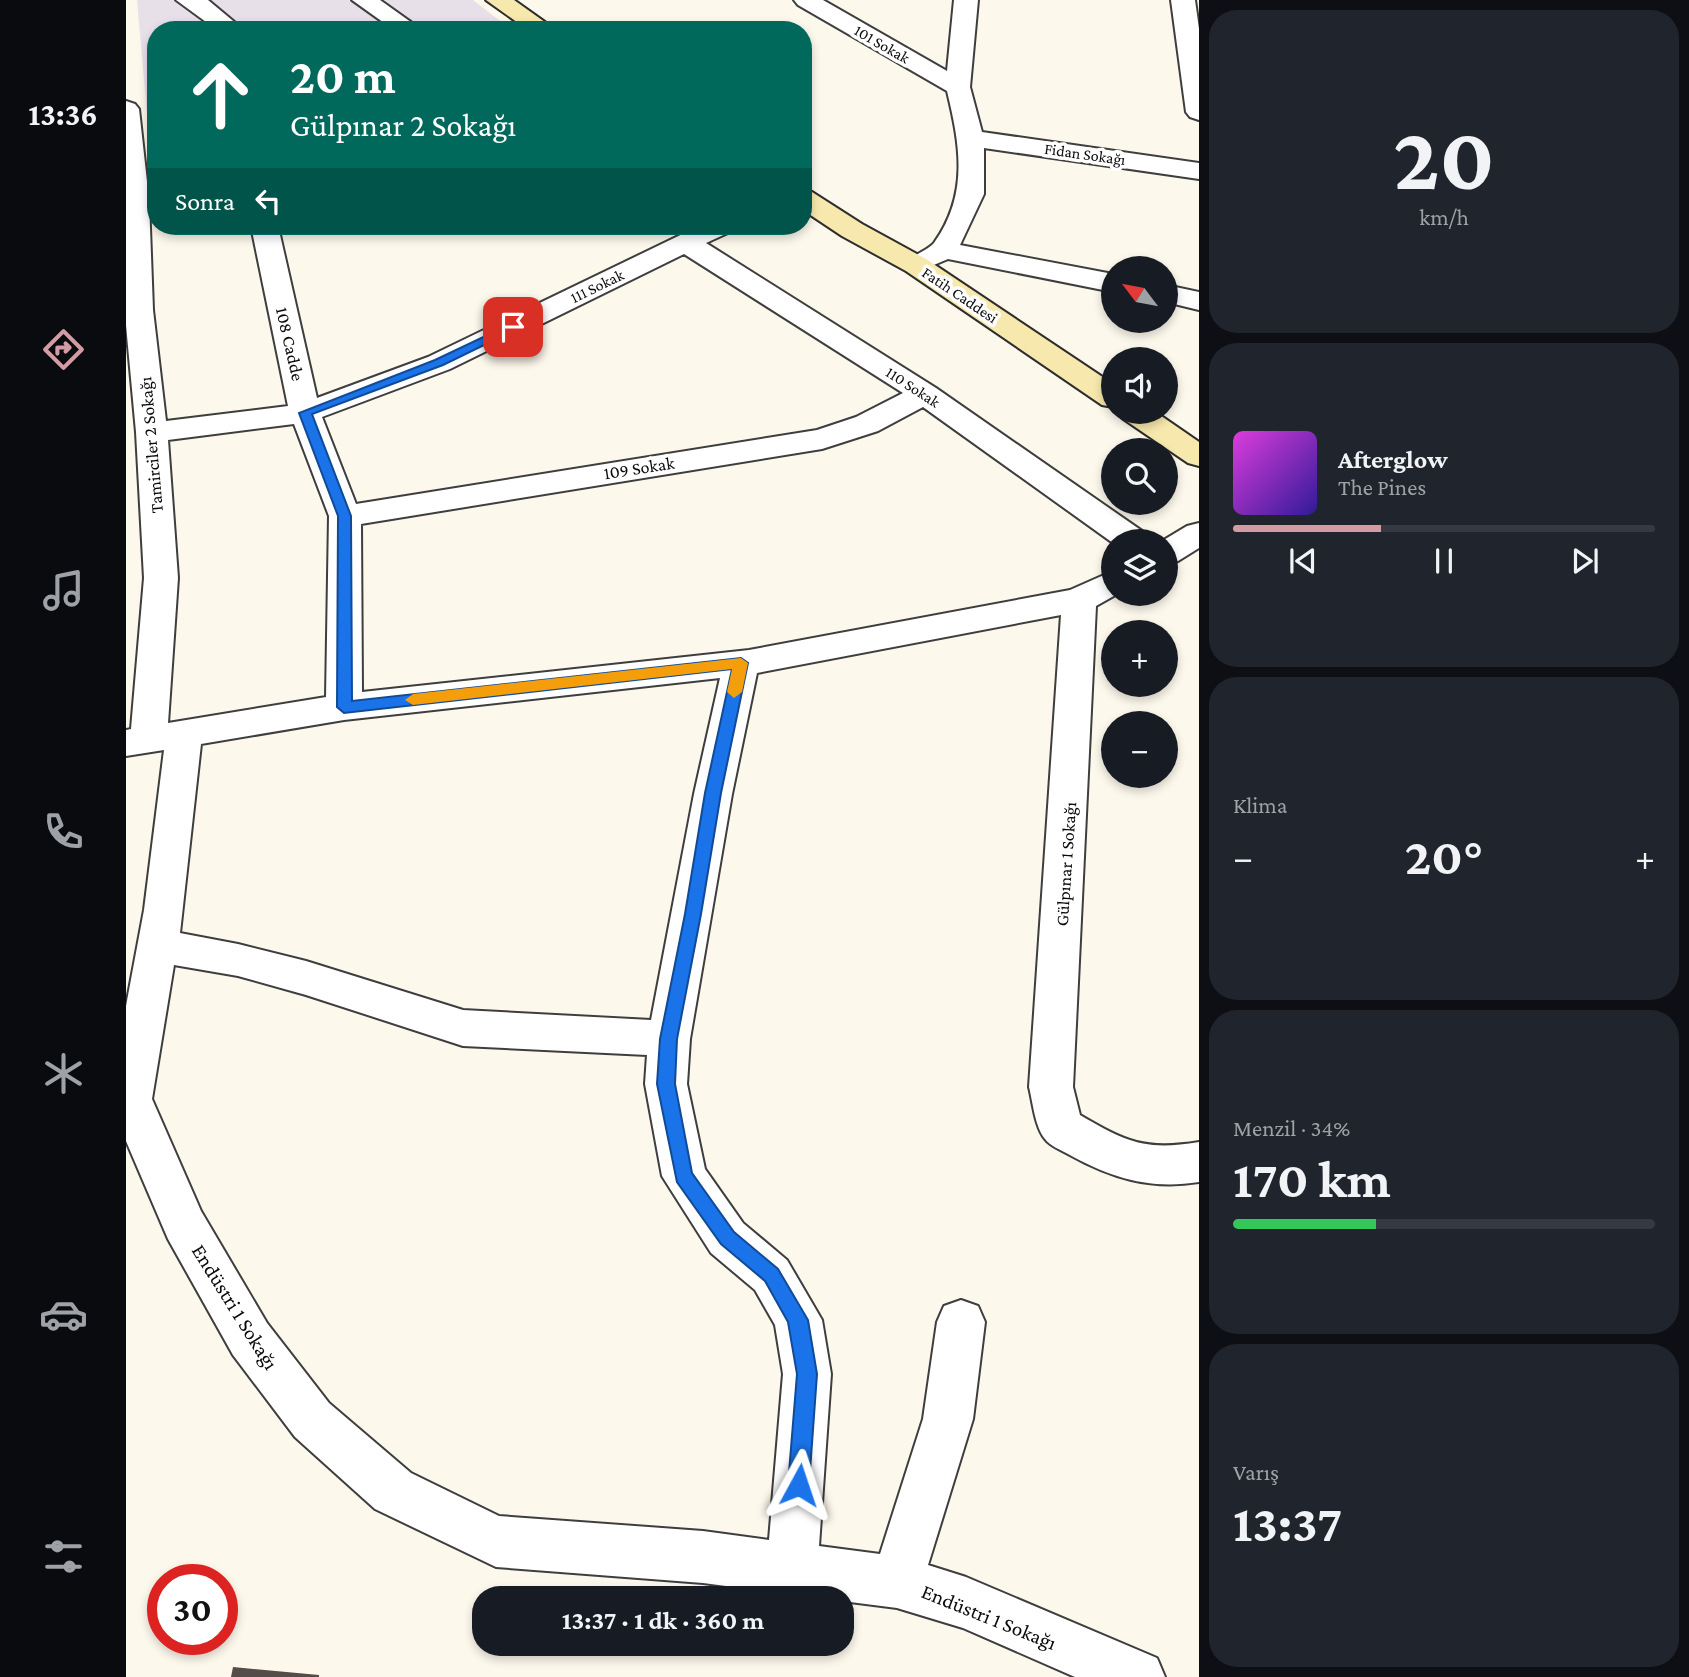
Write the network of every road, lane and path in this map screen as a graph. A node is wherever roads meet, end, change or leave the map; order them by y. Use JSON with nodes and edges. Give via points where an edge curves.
{"nodes":[{"id":1,"x":188,"y":0,"type":"edge"},
{"id":2,"x":364,"y":0,"type":"edge"},
{"id":3,"x":498,"y":0,"type":"edge"},
{"id":4,"x":806,"y":0,"type":"edge"},
{"id":5,"x":966,"y":0,"type":"edge"},
{"id":6,"x":1183,"y":0,"type":"edge"},
{"id":7,"x":221,"y":21,"type":"edge"},
{"id":8,"x":396,"y":21,"type":"edge"},
{"id":9,"x":530,"y":21,"type":"edge"},
{"id":10,"x":958,"y":87,"type":"junction"},
{"id":11,"x":126,"y":109,"type":"edge"},
{"id":12,"x":1199,"y":112,"type":"edge"},
{"id":13,"x":971,"y":138,"type":"junction"},
{"id":14,"x":1199,"y":171,"type":"edge"},
{"id":15,"x":139,"y":200,"type":"edge"},
{"id":16,"x":812,"y":204,"type":"edge"},
{"id":17,"x":266,"y":235,"type":"edge"},
{"id":18,"x":702,"y":235,"type":"edge"},
{"id":19,"x":686,"y":243,"type":"junction"},
{"id":20,"x":944,"y":250,"type":"junction"},
{"id":21,"x":916,"y":265,"type":"junction"},
{"id":22,"x":1101,"y":281,"type":"edge"},
{"id":23,"x":1178,"y":297,"type":"edge"},
{"id":24,"x":1199,"y":301,"type":"edge"},
{"id":25,"x":1101,"y":390,"type":"edge"},
{"id":26,"x":925,"y":394,"type":"junction"},
{"id":27,"x":305,"y":413,"type":"junction"},
{"id":28,"x":1152,"y":424,"type":"edge"},
{"id":29,"x":152,"y":432,"type":"junction"},
{"id":30,"x":1199,"y":456,"type":"edge"},
{"id":31,"x":345,"y":516,"type":"junction"},
{"id":32,"x":1116,"y":529,"type":"edge"},
{"id":33,"x":1199,"y":534,"type":"edge"},
{"id":34,"x":1178,"y":546,"type":"edge"},
{"id":35,"x":1101,"y":588,"type":"edge"},
{"id":36,"x":1079,"y":600,"type":"junction"},
{"id":37,"x":741,"y":663,"type":"junction"},
{"id":38,"x":344,"y":707,"type":"junction"},
{"id":39,"x":153,"y":739,"type":"edge"},
{"id":40,"x":158,"y":946,"type":"junction"},
{"id":41,"x":668,"y":1039,"type":"junction"},
{"id":42,"x":1199,"y":1162,"type":"edge"},
{"id":43,"x":961,"y":1322,"type":"dead end"},
{"id":44,"x":792,"y":1569,"type":"junction"},
{"id":45,"x":897,"y":1582,"type":"junction"},
{"id":46,"x":1138,"y":1677,"type":"edge"}],
"edges":[{"from":1,"to":7,"type":"street"},
{"from":2,"to":8,"type":"street"},
{"from":3,"to":9,"type":"main road"},
{"from":4,"to":10,"type":"street","name":"101 Sokak"},
{"from":5,"to":10,"type":"street"},
{"from":6,"to":12,"type":"street"},
{"from":10,"to":13,"type":"street"},
{"from":11,"to":15,"type":"street","name":"Tamirciler 2 Sokağı"},
{"from":13,"to":14,"type":"street","name":"Fidan Sokağı"},
{"from":13,"to":20,"type":"street","via":[[971,194]]},
{"from":15,"to":29,"type":"street","name":"Tamirciler 2 Sokağı","via":[[139,310]]},
{"from":16,"to":21,"type":"main road","name":"Fatih Caddesi"},
{"from":17,"to":27,"type":"street","name":"108 Cadde"},
{"from":18,"to":19,"type":"street","name":"111 Sokak"},
{"from":19,"to":26,"type":"street","name":"110 Sokak"},
{"from":19,"to":27,"type":"street","name":"111 Sokak","via":[[439,363]]},
{"from":20,"to":21,"type":"street"},
{"from":20,"to":22,"type":"street"},
{"from":21,"to":25,"type":"main road","name":"Fatih Caddesi"},
{"from":23,"to":24,"type":"street"},
{"from":26,"to":31,"type":"street","name":"109 Sokak","via":[[867,424],[822,439]]},
{"from":26,"to":32,"type":"street","name":"110 Sokak"},
{"from":27,"to":29,"type":"street","name":"111 Sokak"},
{"from":27,"to":31,"type":"street","name":"108 Cadde"},
{"from":28,"to":30,"type":"main road"},
{"from":29,"to":39,"type":"street","name":"Tamirciler 2 Sokağı","via":[[161,578]]},
{"from":31,"to":38,"type":"street","name":"108 Cadde"},
{"from":33,"to":34,"type":"street"},
{"from":35,"to":36,"type":"street"},
{"from":36,"to":37,"type":"street"},
{"from":36,"to":42,"type":"street","name":"Gülpınar 1 Sokağı","via":[[1051,1087],[1061,1126],[1129,1163],[1172,1168]]},
{"from":37,"to":38,"type":"street"},
{"from":37,"to":41,"type":"street"},
{"from":38,"to":39,"type":"street"},
{"from":39,"to":40,"type":"street","name":"Endüstri 1 Sokağı"},
{"from":40,"to":41,"type":"street","via":[[306,978],[463,1028]]},
{"from":40,"to":44,"type":"street","name":"Endüstri 1 Sokağı","via":[[130,1099],[184,1224],[250,1339],[312,1420],[393,1491],[496,1541],[703,1557]]},
{"from":41,"to":44,"type":"street","via":[[666,1084],[684,1176],[727,1238],[771,1275],[798,1320],[807,1374]]},
{"from":43,"to":45,"type":"street","via":[[948,1419]]},
{"from":44,"to":45,"type":"street","name":"Endüstri 1 Sokağı"},
{"from":45,"to":46,"type":"street","name":"Endüstri 1 Sokağı","via":[[966,1603]]}]}
